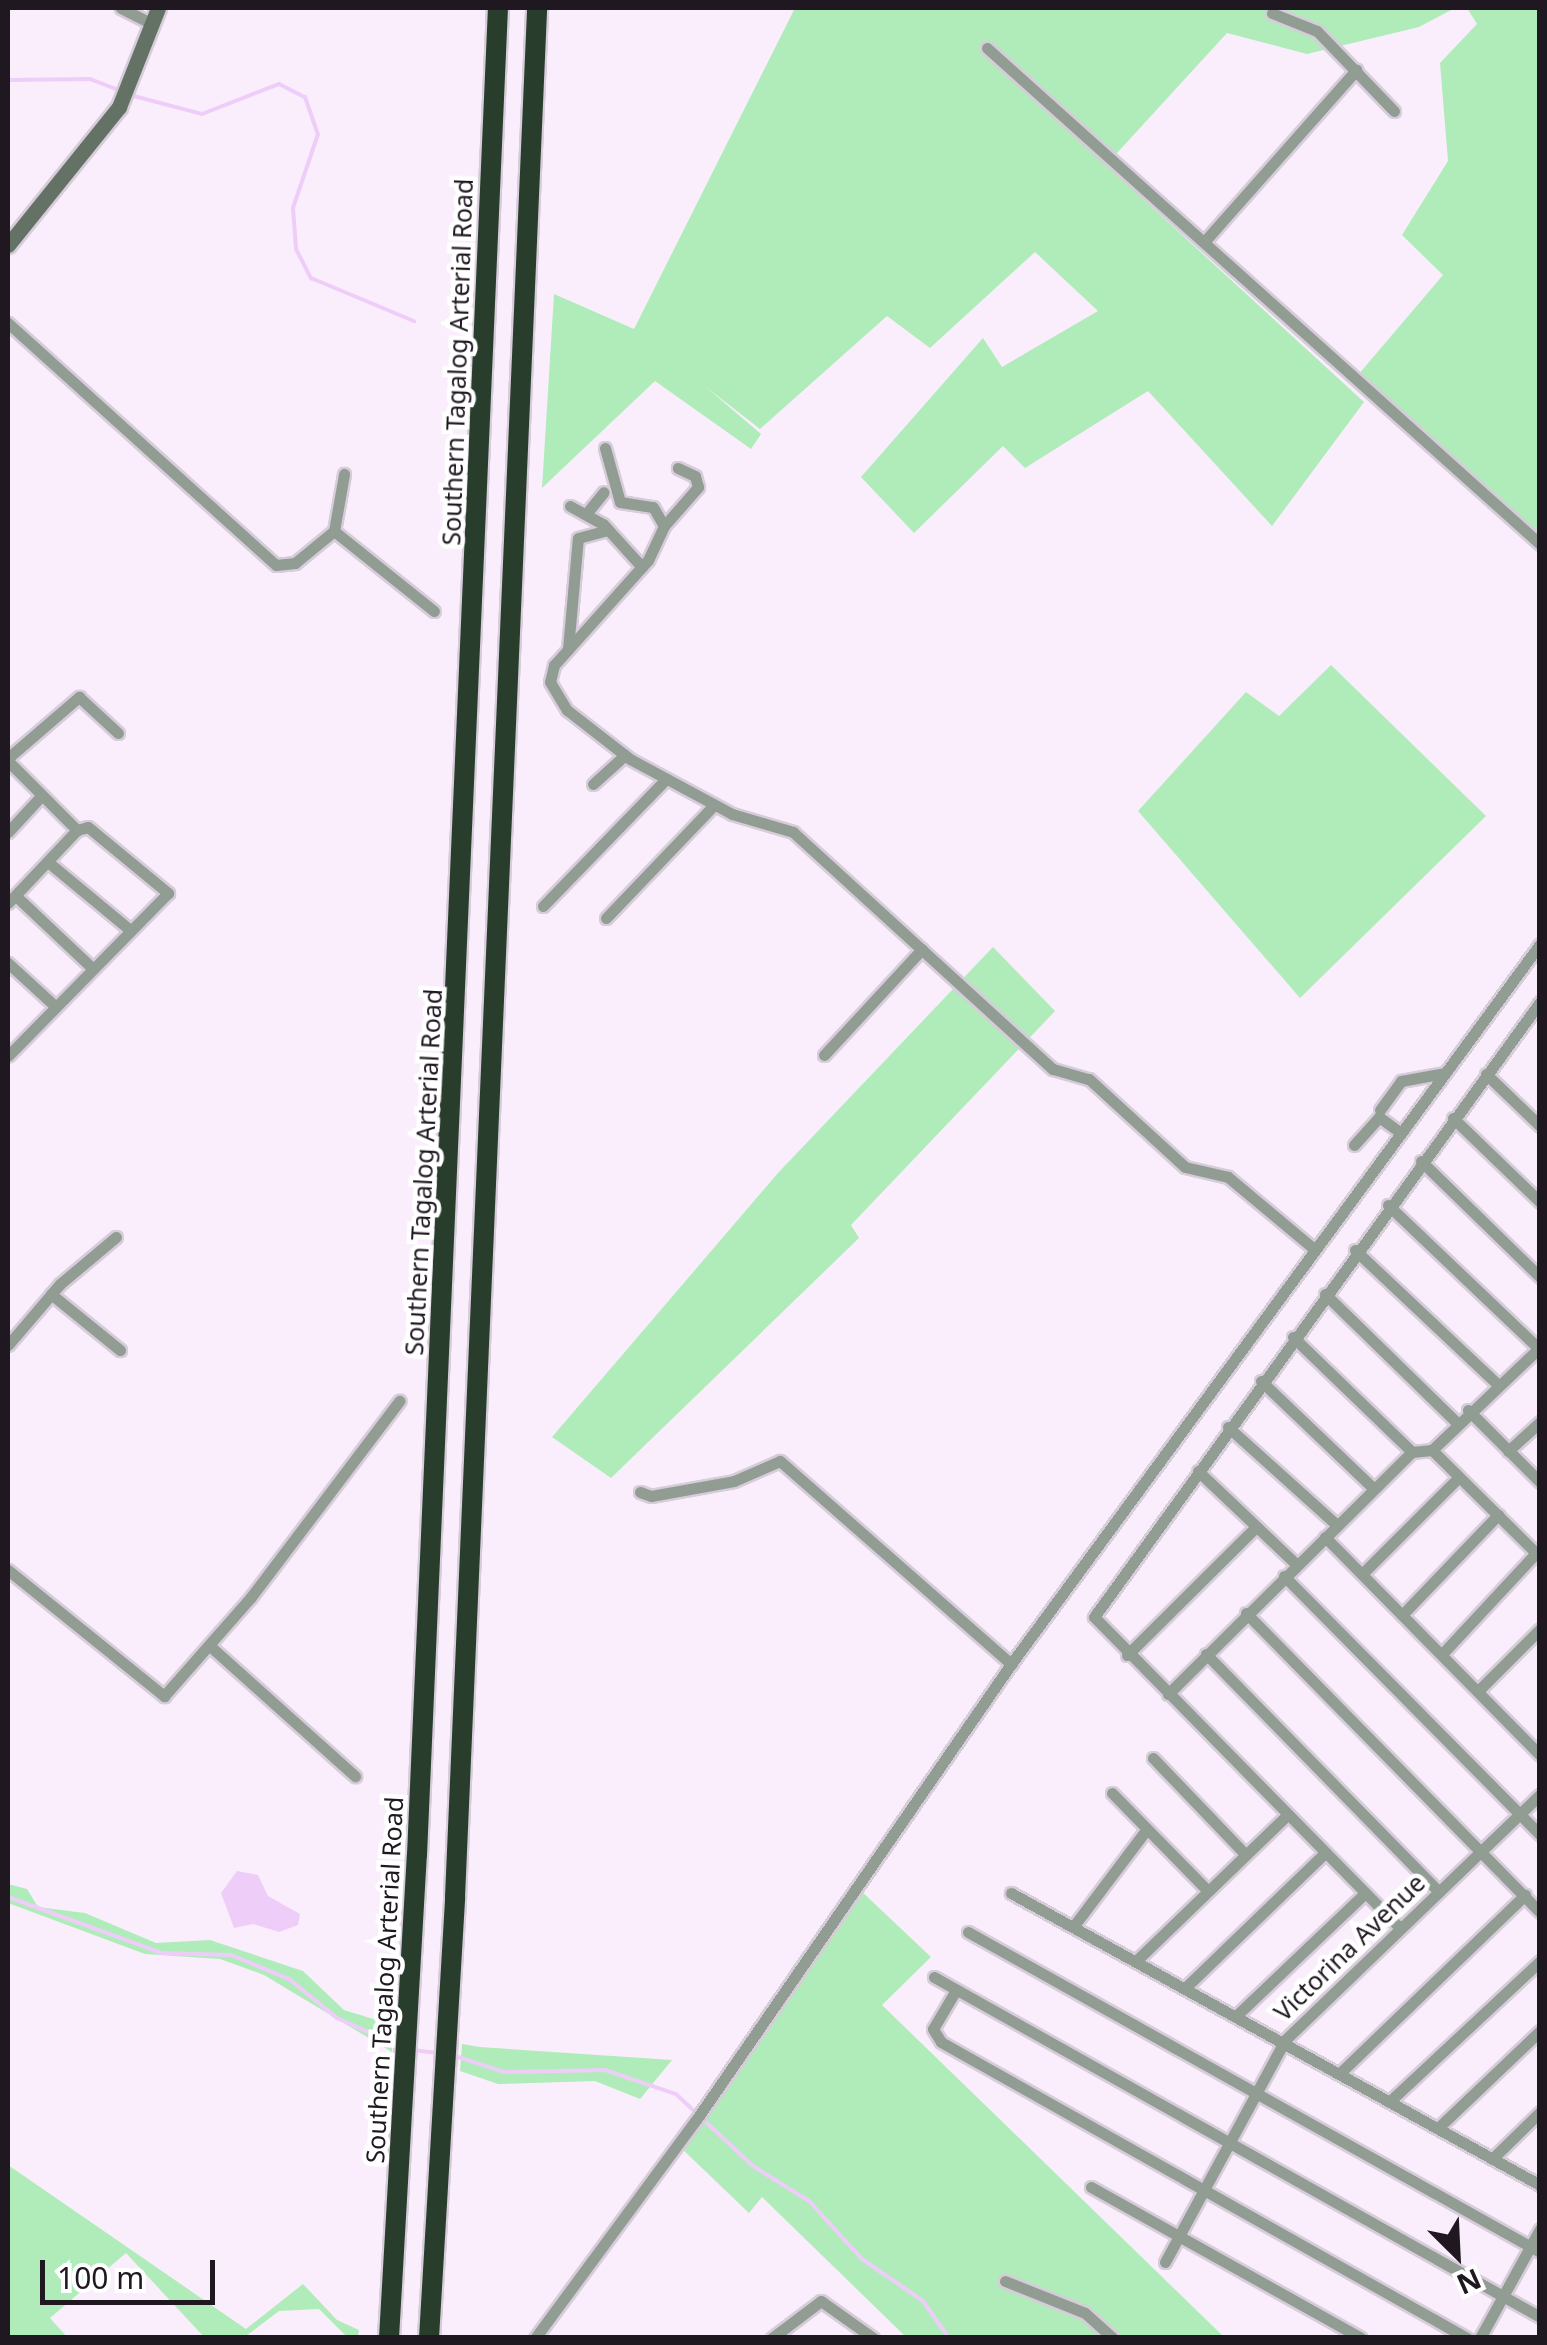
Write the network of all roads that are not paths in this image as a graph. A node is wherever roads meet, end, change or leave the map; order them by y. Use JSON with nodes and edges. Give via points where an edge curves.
{"nodes":[{"id":1,"x":121,"y":8,"type":"edge"},
{"id":2,"x":498,"y":8,"type":"edge"},
{"id":3,"x":537,"y":8,"type":"edge"},
{"id":4,"x":1272,"y":13,"type":"dead end"},
{"id":5,"x":156,"y":16,"type":"edge"},
{"id":6,"x":987,"y":48,"type":"dead end"},
{"id":7,"x":1356,"y":70,"type":"junction"},
{"id":8,"x":1394,"y":111,"type":"dead end"},
{"id":9,"x":1204,"y":242,"type":"junction"},
{"id":10,"x":8,"y":245,"type":"edge"},
{"id":11,"x":8,"y":322,"type":"edge"},
{"id":12,"x":605,"y":448,"type":"dead end"},
{"id":13,"x":678,"y":468,"type":"dead end"},
{"id":14,"x":344,"y":474,"type":"dead end"},
{"id":15,"x":604,"y":492,"type":"dead end"},
{"id":16,"x":570,"y":506,"type":"dead end"},
{"id":17,"x":586,"y":514,"type":"junction"},
{"id":18,"x":664,"y":526,"type":"junction"},
{"id":19,"x":608,"y":530,"type":"junction"},
{"id":20,"x":334,"y":531,"type":"junction"},
{"id":21,"x":1540,"y":544,"type":"edge"},
{"id":22,"x":642,"y":567,"type":"junction"},
{"id":23,"x":434,"y":611,"type":"dead end"},
{"id":24,"x":566,"y":654,"type":"junction"},
{"id":25,"x":118,"y":733,"type":"dead end"},
{"id":26,"x":625,"y":755,"type":"junction"},
{"id":27,"x":8,"y":760,"type":"edge"},
{"id":28,"x":666,"y":779,"type":"junction"},
{"id":29,"x":594,"y":784,"type":"dead end"},
{"id":30,"x":42,"y":795,"type":"junction"},
{"id":31,"x":714,"y":805,"type":"junction"},
{"id":32,"x":77,"y":830,"type":"junction"},
{"id":33,"x":8,"y":832,"type":"edge"},
{"id":34,"x":48,"y":862,"type":"junction"},
{"id":35,"x":12,"y":900,"type":"edge"},
{"id":36,"x":543,"y":906,"type":"dead end"},
{"id":37,"x":606,"y":918,"type":"dead end"},
{"id":38,"x":130,"y":930,"type":"junction"},
{"id":39,"x":1540,"y":944,"type":"edge"},
{"id":40,"x":922,"y":949,"type":"junction"},
{"id":41,"x":92,"y":968,"type":"junction"},
{"id":42,"x":10,"y":971,"type":"edge"},
{"id":43,"x":1540,"y":1002,"type":"edge"},
{"id":44,"x":54,"y":1006,"type":"junction"},
{"id":45,"x":824,"y":1055,"type":"dead end"},
{"id":46,"x":8,"y":1056,"type":"edge"},
{"id":47,"x":1445,"y":1073,"type":"junction"},
{"id":48,"x":1486,"y":1074,"type":"junction"},
{"id":49,"x":1380,"y":1110,"type":"dead end"},
{"id":50,"x":1454,"y":1118,"type":"junction"},
{"id":51,"x":1540,"y":1126,"type":"edge"},
{"id":52,"x":1400,"y":1133,"type":"junction"},
{"id":53,"x":1354,"y":1144,"type":"dead end"},
{"id":54,"x":1421,"y":1161,"type":"junction"},
{"id":55,"x":1540,"y":1202,"type":"edge"},
{"id":56,"x":1388,"y":1205,"type":"junction"},
{"id":57,"x":116,"y":1236,"type":"dead end"},
{"id":58,"x":1314,"y":1249,"type":"junction"},
{"id":59,"x":1354,"y":1250,"type":"junction"},
{"id":60,"x":1540,"y":1277,"type":"edge"},
{"id":61,"x":51,"y":1294,"type":"junction"},
{"id":62,"x":1325,"y":1294,"type":"junction"},
{"id":63,"x":1293,"y":1337,"type":"junction"},
{"id":64,"x":8,"y":1345,"type":"edge"},
{"id":65,"x":1539,"y":1347,"type":"edge"},
{"id":66,"x":120,"y":1350,"type":"dead end"},
{"id":67,"x":1261,"y":1382,"type":"junction"},
{"id":68,"x":1497,"y":1384,"type":"junction"},
{"id":69,"x":399,"y":1401,"type":"dead end"},
{"id":70,"x":1468,"y":1410,"type":"junction"},
{"id":71,"x":1540,"y":1422,"type":"edge"},
{"id":72,"x":1457,"y":1424,"type":"junction"},
{"id":73,"x":1228,"y":1427,"type":"junction"},
{"id":74,"x":1432,"y":1450,"type":"junction"},
{"id":75,"x":1508,"y":1451,"type":"junction"},
{"id":76,"x":1412,"y":1452,"type":"junction"},
{"id":77,"x":1198,"y":1471,"type":"junction"},
{"id":78,"x":1459,"y":1477,"type":"junction"},
{"id":79,"x":1540,"y":1482,"type":"edge"},
{"id":80,"x":1373,"y":1488,"type":"junction"},
{"id":81,"x":640,"y":1492,"type":"dead end"},
{"id":82,"x":1498,"y":1515,"type":"junction"},
{"id":83,"x":1338,"y":1525,"type":"junction"},
{"id":84,"x":1256,"y":1527,"type":"junction"},
{"id":85,"x":1324,"y":1536,"type":"junction"},
{"id":86,"x":1538,"y":1555,"type":"edge"},
{"id":87,"x":1296,"y":1564,"type":"junction"},
{"id":88,"x":8,"y":1570,"type":"edge"},
{"id":89,"x":1362,"y":1574,"type":"junction"},
{"id":90,"x":1284,"y":1576,"type":"junction"},
{"id":91,"x":1246,"y":1613,"type":"junction"},
{"id":92,"x":1402,"y":1614,"type":"junction"},
{"id":93,"x":1540,"y":1628,"type":"edge"},
{"id":94,"x":210,"y":1646,"type":"junction"},
{"id":95,"x":1444,"y":1652,"type":"junction"},
{"id":96,"x":1206,"y":1654,"type":"junction"},
{"id":97,"x":1127,"y":1655,"type":"junction"},
{"id":98,"x":1011,"y":1664,"type":"junction"},
{"id":99,"x":1479,"y":1690,"type":"junction"},
{"id":100,"x":1168,"y":1694,"type":"junction"},
{"id":101,"x":1540,"y":1755,"type":"edge"},
{"id":102,"x":1153,"y":1758,"type":"dead end"},
{"id":103,"x":355,"y":1776,"type":"dead end"},
{"id":104,"x":1112,"y":1793,"type":"dead end"},
{"id":105,"x":1540,"y":1795,"type":"edge"},
{"id":106,"x":1518,"y":1814,"type":"junction"},
{"id":107,"x":1286,"y":1816,"type":"junction"},
{"id":108,"x":1146,"y":1830,"type":"junction"},
{"id":109,"x":1540,"y":1835,"type":"edge"},
{"id":110,"x":1480,"y":1851,"type":"junction"},
{"id":111,"x":1324,"y":1853,"type":"junction"},
{"id":112,"x":1246,"y":1854,"type":"junction"},
{"id":113,"x":1207,"y":1890,"type":"junction"},
{"id":114,"x":1439,"y":1892,"type":"junction"},
{"id":115,"x":1010,"y":1893,"type":"dead end"},
{"id":116,"x":1365,"y":1893,"type":"junction"},
{"id":117,"x":1525,"y":1895,"type":"junction"},
{"id":118,"x":1540,"y":1912,"type":"edge"},
{"id":119,"x":1073,"y":1926,"type":"junction"},
{"id":120,"x":1400,"y":1928,"type":"junction"},
{"id":121,"x":968,"y":1932,"type":"dead end"},
{"id":122,"x":1137,"y":1960,"type":"junction"},
{"id":123,"x":1540,"y":1962,"type":"edge"},
{"id":124,"x":934,"y":1977,"type":"dead end"},
{"id":125,"x":1186,"y":1987,"type":"junction"},
{"id":126,"x":956,"y":1990,"type":"junction"},
{"id":127,"x":1237,"y":2014,"type":"junction"},
{"id":128,"x":1540,"y":2031,"type":"edge"},
{"id":129,"x":1285,"y":2040,"type":"junction"},
{"id":130,"x":1340,"y":2074,"type":"junction"},
{"id":131,"x":1254,"y":2094,"type":"junction"},
{"id":132,"x":1389,"y":2102,"type":"junction"},
{"id":133,"x":1540,"y":2112,"type":"edge"},
{"id":134,"x":1438,"y":2128,"type":"junction"},
{"id":135,"x":1230,"y":2140,"type":"junction"},
{"id":136,"x":1492,"y":2159,"type":"junction"},
{"id":137,"x":1540,"y":2185,"type":"edge"},
{"id":138,"x":1091,"y":2187,"type":"dead end"},
{"id":139,"x":1203,"y":2187,"type":"junction"},
{"id":140,"x":1540,"y":2229,"type":"edge"},
{"id":141,"x":1179,"y":2237,"type":"junction"},
{"id":142,"x":1535,"y":2249,"type":"edge"},
{"id":143,"x":1165,"y":2262,"type":"dead end"},
{"id":144,"x":1005,"y":2280,"type":"dead end"},
{"id":145,"x":1502,"y":2296,"type":"junction"},
{"id":146,"x":1540,"y":2317,"type":"edge"},
{"id":147,"x":389,"y":2338,"type":"edge"},
{"id":148,"x":429,"y":2338,"type":"edge"},
{"id":149,"x":535,"y":2338,"type":"edge"},
{"id":150,"x":772,"y":2338,"type":"edge"},
{"id":151,"x":873,"y":2338,"type":"edge"},
{"id":152,"x":1114,"y":2338,"type":"edge"},
{"id":153,"x":1361,"y":2338,"type":"edge"},
{"id":154,"x":1467,"y":2338,"type":"edge"},
{"id":155,"x":1480,"y":2338,"type":"edge"}],
"edges":[{"from":1,"to":5,"type":"street"},
{"from":2,"to":147,"type":"highway","name":"Southern Tagalog Arterial Road"},
{"from":3,"to":148,"type":"highway"},
{"from":4,"to":7,"type":"street","via":[[1317,32]]},
{"from":5,"to":10,"type":"main road","via":[[119,107]]},
{"from":6,"to":9,"type":"street"},
{"from":7,"to":8,"type":"street"},
{"from":7,"to":9,"type":"street"},
{"from":9,"to":21,"type":"street"},
{"from":11,"to":20,"type":"street","via":[[276,565],[295,563]]},
{"from":12,"to":18,"type":"street","via":[[620,502],[653,507]]},
{"from":13,"to":18,"type":"street","via":[[696,476],[698,487]]},
{"from":14,"to":20,"type":"street"},
{"from":15,"to":17,"type":"street"},
{"from":16,"to":17,"type":"street"},
{"from":17,"to":19,"type":"street"},
{"from":18,"to":22,"type":"street"},
{"from":19,"to":22,"type":"street"},
{"from":19,"to":24,"type":"street","via":[[578,538],[575,627]]},
{"from":20,"to":23,"type":"street"},
{"from":22,"to":24,"type":"street"},
{"from":24,"to":26,"type":"street","via":[[554,665],[552,689],[567,710]]},
{"from":25,"to":27,"type":"street","via":[[79,697]]},
{"from":26,"to":28,"type":"street"},
{"from":26,"to":29,"type":"street"},
{"from":27,"to":30,"type":"street"},
{"from":28,"to":31,"type":"street"},
{"from":28,"to":36,"type":"street"},
{"from":30,"to":32,"type":"street"},
{"from":30,"to":33,"type":"street"},
{"from":31,"to":37,"type":"street"},
{"from":31,"to":40,"type":"street","via":[[793,832]]},
{"from":32,"to":34,"type":"street"},
{"from":32,"to":38,"type":"street","via":[[98,830],[168,889]]},
{"from":34,"to":35,"type":"street"},
{"from":34,"to":38,"type":"street"},
{"from":35,"to":41,"type":"street"},
{"from":38,"to":41,"type":"street"},
{"from":39,"to":47,"type":"street"},
{"from":40,"to":45,"type":"street"},
{"from":40,"to":58,"type":"street","via":[[1053,1069],[1088,1079],[1185,1167],[1228,1177]]},
{"from":41,"to":44,"type":"street"},
{"from":42,"to":44,"type":"street"},
{"from":43,"to":48,"type":"street"},
{"from":44,"to":46,"type":"street"},
{"from":47,"to":49,"type":"street","via":[[1401,1081]]},
{"from":47,"to":52,"type":"street"},
{"from":48,"to":50,"type":"street"},
{"from":48,"to":51,"type":"street"},
{"from":50,"to":54,"type":"street"},
{"from":50,"to":55,"type":"street"},
{"from":52,"to":53,"type":"street","via":[[1380,1118]]},
{"from":52,"to":58,"type":"street"},
{"from":54,"to":56,"type":"street"},
{"from":54,"to":60,"type":"street"},
{"from":56,"to":59,"type":"street"},
{"from":56,"to":65,"type":"street"},
{"from":57,"to":61,"type":"street"},
{"from":58,"to":98,"type":"street"},
{"from":59,"to":62,"type":"street"},
{"from":59,"to":68,"type":"street"},
{"from":61,"to":64,"type":"street"},
{"from":61,"to":66,"type":"street"},
{"from":62,"to":63,"type":"street"},
{"from":62,"to":72,"type":"street"},
{"from":63,"to":67,"type":"street"},
{"from":63,"to":76,"type":"street"},
{"from":65,"to":68,"type":"street"},
{"from":67,"to":73,"type":"street"},
{"from":67,"to":80,"type":"street"},
{"from":68,"to":70,"type":"street"},
{"from":69,"to":94,"type":"street"},
{"from":70,"to":72,"type":"street"},
{"from":70,"to":75,"type":"street"},
{"from":71,"to":75,"type":"street"},
{"from":72,"to":74,"type":"street"},
{"from":73,"to":77,"type":"street"},
{"from":73,"to":83,"type":"street"},
{"from":74,"to":76,"type":"street"},
{"from":74,"to":78,"type":"street"},
{"from":75,"to":79,"type":"street"},
{"from":76,"to":80,"type":"street"},
{"from":77,"to":84,"type":"street"},
{"from":77,"to":97,"type":"street","via":[[1096,1610],[1097,1623]]},
{"from":78,"to":82,"type":"street"},
{"from":78,"to":89,"type":"street"},
{"from":80,"to":83,"type":"street"},
{"from":81,"to":98,"type":"street","via":[[652,1496],[722,1484],[780,1461]]},
{"from":82,"to":86,"type":"street"},
{"from":82,"to":92,"type":"street"},
{"from":83,"to":85,"type":"street"},
{"from":84,"to":87,"type":"street"},
{"from":84,"to":97,"type":"street"},
{"from":85,"to":87,"type":"street"},
{"from":85,"to":89,"type":"street"},
{"from":86,"to":95,"type":"street"},
{"from":87,"to":90,"type":"street"},
{"from":88,"to":94,"type":"street","via":[[164,1696]]},
{"from":89,"to":92,"type":"street"},
{"from":90,"to":91,"type":"street"},
{"from":90,"to":106,"type":"street"},
{"from":91,"to":96,"type":"street"},
{"from":91,"to":110,"type":"street"},
{"from":92,"to":95,"type":"street"},
{"from":93,"to":99,"type":"street"},
{"from":94,"to":103,"type":"street"},
{"from":95,"to":99,"type":"street"},
{"from":96,"to":100,"type":"street"},
{"from":96,"to":114,"type":"street"},
{"from":97,"to":100,"type":"street"},
{"from":98,"to":149,"type":"street","via":[[700,2114]]},
{"from":99,"to":101,"type":"street"},
{"from":100,"to":107,"type":"street"},
{"from":102,"to":112,"type":"street"},
{"from":104,"to":108,"type":"street"},
{"from":105,"to":106,"type":"street","name":"Victorina Avenue"},
{"from":106,"to":109,"type":"street"},
{"from":106,"to":110,"type":"street","name":"Victorina Avenue"},
{"from":107,"to":111,"type":"street"},
{"from":107,"to":112,"type":"street"},
{"from":108,"to":113,"type":"street"},
{"from":108,"to":119,"type":"street"},
{"from":110,"to":114,"type":"street","name":"Victorina Avenue"},
{"from":110,"to":117,"type":"street"},
{"from":111,"to":116,"type":"street"},
{"from":111,"to":125,"type":"street"},
{"from":112,"to":113,"type":"street"},
{"from":113,"to":122,"type":"street"},
{"from":114,"to":120,"type":"street","name":"Victorina Avenue"},
{"from":115,"to":119,"type":"street"},
{"from":116,"to":120,"type":"street"},
{"from":116,"to":127,"type":"street"},
{"from":117,"to":118,"type":"street"},
{"from":117,"to":130,"type":"street"},
{"from":119,"to":122,"type":"street"},
{"from":120,"to":129,"type":"street","name":"Victorina Avenue"},
{"from":121,"to":131,"type":"street"},
{"from":122,"to":125,"type":"street"},
{"from":123,"to":132,"type":"street"},
{"from":124,"to":126,"type":"street"},
{"from":125,"to":127,"type":"street"},
{"from":126,"to":135,"type":"street"},
{"from":126,"to":139,"type":"street","via":[[934,2029],[942,2042]]},
{"from":127,"to":129,"type":"street"},
{"from":128,"to":134,"type":"street"},
{"from":129,"to":130,"type":"street"},
{"from":129,"to":131,"type":"street","name":"Victorina Avenue"},
{"from":130,"to":132,"type":"street"},
{"from":131,"to":135,"type":"street","name":"Victorina Avenue"},
{"from":131,"to":142,"type":"street"},
{"from":132,"to":134,"type":"street"},
{"from":133,"to":136,"type":"street"},
{"from":134,"to":136,"type":"street"},
{"from":135,"to":139,"type":"street","name":"Victorina Avenue"},
{"from":135,"to":145,"type":"street"},
{"from":136,"to":137,"type":"street"},
{"from":138,"to":141,"type":"street"},
{"from":139,"to":141,"type":"street","name":"Victorina Avenue"},
{"from":139,"to":154,"type":"street"},
{"from":140,"to":142,"type":"street"},
{"from":141,"to":143,"type":"street","name":"Victorina Avenue"},
{"from":141,"to":153,"type":"street"},
{"from":142,"to":145,"type":"street"},
{"from":144,"to":152,"type":"street","via":[[1085,2313]]},
{"from":145,"to":146,"type":"street"},
{"from":145,"to":155,"type":"street"},
{"from":150,"to":151,"type":"street","via":[[821,2301]]}]}
